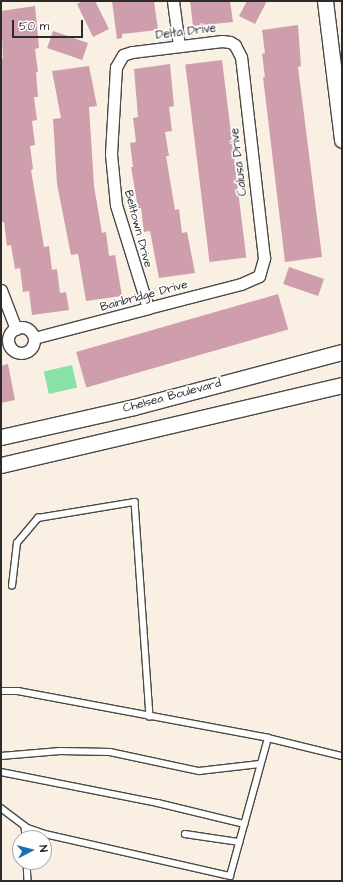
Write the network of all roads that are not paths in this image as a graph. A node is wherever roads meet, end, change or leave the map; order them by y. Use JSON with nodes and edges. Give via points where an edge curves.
{"nodes":[{"id":1,"x":173,"y":1,"type":"edge"},
{"id":2,"x":325,"y":1,"type":"edge"},
{"id":3,"x":236,"y":45,"type":"joint"},
{"id":4,"x":179,"y":46,"type":"junction"},
{"id":5,"x":118,"y":60,"type":"joint"},
{"id":6,"x":342,"y":140,"type":"edge"},
{"id":7,"x":259,"y":276,"type":"joint"},
{"id":8,"x":1,"y":290,"type":"edge"},
{"id":9,"x":148,"y":308,"type":"junction"},
{"id":10,"x":16,"y":329,"type":"junction"},
{"id":11,"x":34,"y":338,"type":"junction"},
{"id":12,"x":5,"y":344,"type":"edge"},
{"id":13,"x":342,"y":352,"type":"edge"},
{"id":14,"x":342,"y":386,"type":"edge"},
{"id":15,"x":1,"y":437,"type":"edge"},
{"id":16,"x":1,"y":465,"type":"edge"},
{"id":17,"x":12,"y":586,"type":"dead end"},
{"id":18,"x":1,"y":691,"type":"edge"},
{"id":19,"x":150,"y":716,"type":"junction"},
{"id":20,"x":268,"y":738,"type":"junction"},
{"id":21,"x":1,"y":756,"type":"edge"},
{"id":22,"x":342,"y":756,"type":"edge"},
{"id":23,"x":260,"y":764,"type":"junction"},
{"id":24,"x":1,"y":772,"type":"edge"},
{"id":25,"x":1,"y":808,"type":"edge"},
{"id":26,"x":244,"y":824,"type":"junction"},
{"id":27,"x":25,"y":826,"type":"junction"},
{"id":28,"x":25,"y":830,"type":"edge"},
{"id":29,"x":185,"y":834,"type":"dead end"},
{"id":30,"x":239,"y":842,"type":"junction"},
{"id":31,"x":27,"y":870,"type":"edge"},
{"id":32,"x":230,"y":879,"type":"edge"},
{"id":33,"x":28,"y":881,"type":"edge"}],
"edges":[{"from":1,"to":4,"type":"street"},
{"from":2,"to":6,"type":"main road"},
{"from":3,"to":4,"type":"street","name":"Delta Drive","via":[[222,41]]},
{"from":3,"to":7,"type":"street","name":"Calusa Drive","via":[[241,58],[264,258]]},
{"from":4,"to":5,"type":"street","name":"Delta Drive","via":[[132,52]]},
{"from":5,"to":9,"type":"street","name":"Belltown Drive","via":[[115,77],[112,178],[116,205]]},
{"from":7,"to":9,"type":"street","name":"Bainbridge Drive","via":[[252,281]]},
{"from":8,"to":10,"type":"street"},
{"from":9,"to":11,"type":"street","name":"Bainbridge Drive"},
{"from":10,"to":11,"type":"street","via":[[26,328]]},
{"from":10,"to":12,"type":"street"},
{"from":11,"to":12,"type":"street","via":[[30,350],[23,353],[14,352]]},
{"from":13,"to":15,"type":"main road","name":"Chelsea Boulevard","via":[[134,407]]},
{"from":14,"to":16,"type":"main road"},
{"from":17,"to":19,"type":"lane","via":[[17,543],[38,518],[135,502]]},
{"from":18,"to":19,"type":"lane","via":[[18,691]]},
{"from":19,"to":20,"type":"lane"},
{"from":20,"to":22,"type":"lane"},
{"from":20,"to":23,"type":"lane"},
{"from":21,"to":23,"type":"lane","via":[[60,751],[110,752],[199,771]]},
{"from":23,"to":26,"type":"lane"},
{"from":24,"to":26,"type":"lane","via":[[158,803]]},
{"from":25,"to":27,"type":"lane"},
{"from":26,"to":30,"type":"lane"},
{"from":27,"to":28,"type":"lane"},
{"from":27,"to":32,"type":"lane","via":[[45,834]]},
{"from":29,"to":30,"type":"lane"},
{"from":30,"to":32,"type":"lane"},
{"from":31,"to":33,"type":"lane"}]}
